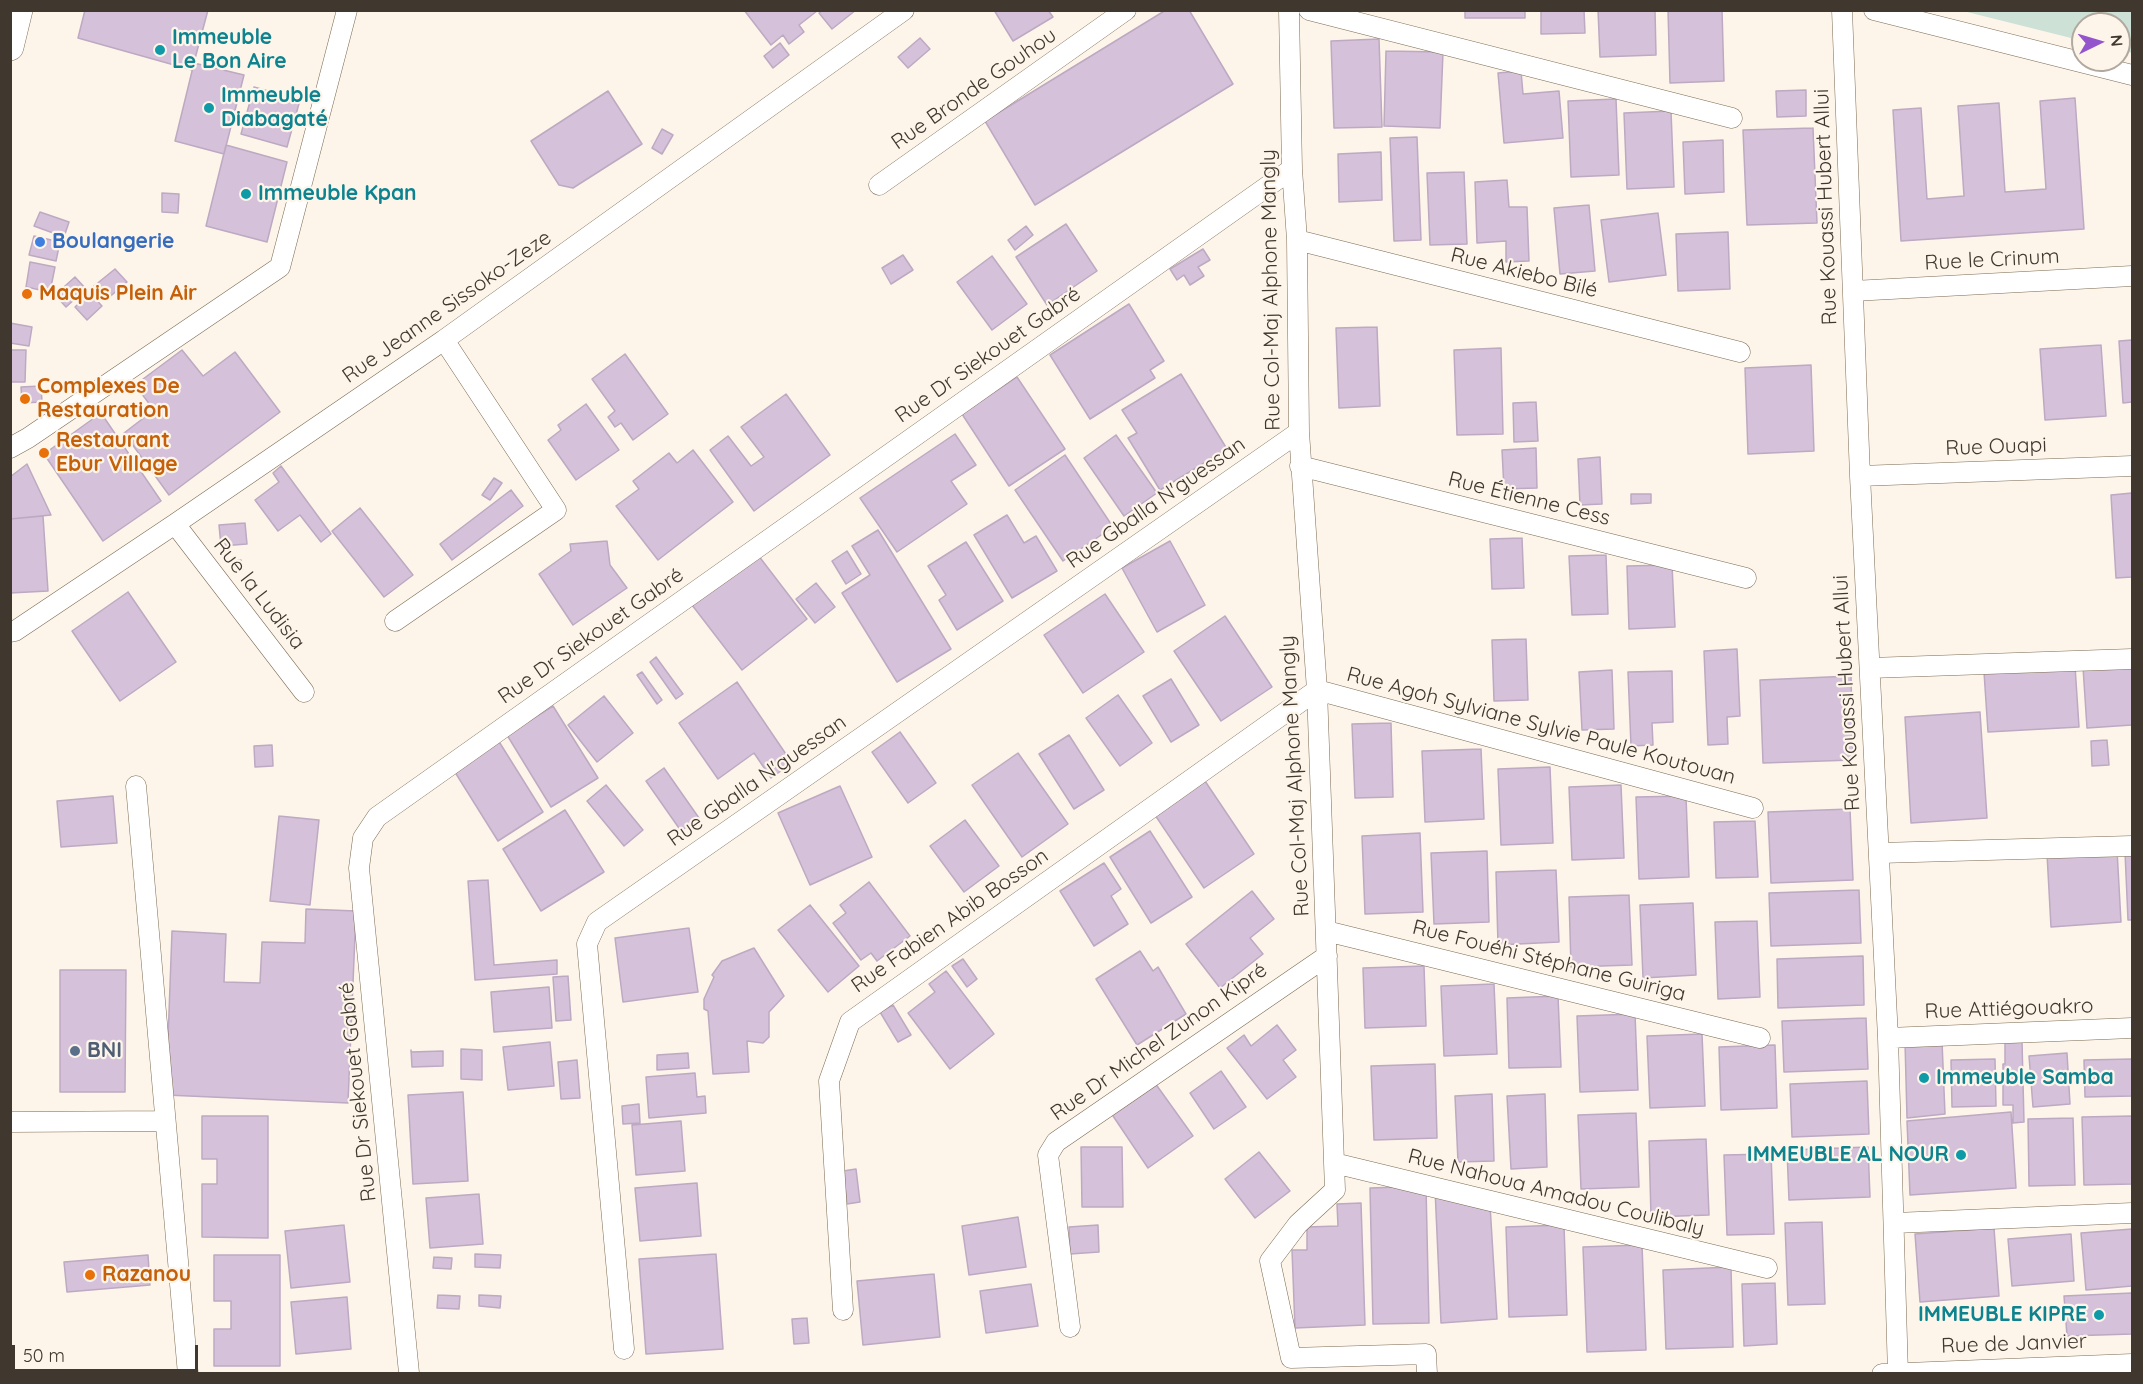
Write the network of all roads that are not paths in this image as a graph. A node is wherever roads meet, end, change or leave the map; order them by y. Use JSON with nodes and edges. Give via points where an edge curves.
{"nodes":[{"id":1,"x":19,"y":10,"type":"edge"},
{"id":2,"x":348,"y":10,"type":"edge"},
{"id":3,"x":904,"y":10,"type":"edge"},
{"id":4,"x":1126,"y":10,"type":"edge"},
{"id":5,"x":1290,"y":10,"type":"edge"},
{"id":6,"x":1309,"y":10,"type":"edge"},
{"id":7,"x":1842,"y":10,"type":"edge"},
{"id":8,"x":1874,"y":10,"type":"edge"},
{"id":9,"x":10,"y":47,"type":"edge"},
{"id":10,"x":2133,"y":75,"type":"edge"},
{"id":11,"x":1732,"y":118,"type":"dead end"},
{"id":12,"x":1292,"y":168,"type":"junction"},
{"id":13,"x":879,"y":185,"type":"dead end"},
{"id":14,"x":1297,"y":240,"type":"junction"},
{"id":15,"x":2133,"y":276,"type":"edge"},
{"id":16,"x":1853,"y":291,"type":"junction"},
{"id":17,"x":444,"y":340,"type":"junction"},
{"id":18,"x":1740,"y":352,"type":"dead end"},
{"id":19,"x":1299,"y":432,"type":"junction"},
{"id":20,"x":10,"y":448,"type":"edge"},
{"id":21,"x":1300,"y":466,"type":"junction"},
{"id":22,"x":2133,"y":466,"type":"edge"},
{"id":23,"x":1860,"y":476,"type":"junction"},
{"id":24,"x":175,"y":524,"type":"junction"},
{"id":25,"x":1746,"y":578,"type":"dead end"},
{"id":26,"x":395,"y":621,"type":"dead end"},
{"id":27,"x":10,"y":632,"type":"edge"},
{"id":28,"x":2133,"y":659,"type":"edge"},
{"id":29,"x":1870,"y":668,"type":"junction"},
{"id":30,"x":1317,"y":690,"type":"junction"},
{"id":31,"x":304,"y":693,"type":"dead end"},
{"id":32,"x":136,"y":786,"type":"dead end"},
{"id":33,"x":1753,"y":808,"type":"dead end"},
{"id":34,"x":2133,"y":846,"type":"edge"},
{"id":35,"x":1879,"y":853,"type":"junction"},
{"id":36,"x":1326,"y":931,"type":"junction"},
{"id":37,"x":1327,"y":956,"type":"junction"},
{"id":38,"x":2133,"y":1028,"type":"edge"},
{"id":39,"x":1760,"y":1038,"type":"dead end"},
{"id":40,"x":1888,"y":1038,"type":"junction"},
{"id":41,"x":165,"y":1121,"type":"junction"},
{"id":42,"x":10,"y":1122,"type":"edge"},
{"id":43,"x":1334,"y":1163,"type":"junction"},
{"id":44,"x":2133,"y":1212,"type":"edge"},
{"id":45,"x":1895,"y":1223,"type":"junction"},
{"id":46,"x":1767,"y":1268,"type":"dead end"},
{"id":47,"x":843,"y":1310,"type":"dead end"},
{"id":48,"x":1070,"y":1327,"type":"dead end"},
{"id":49,"x":624,"y":1349,"type":"dead end"},
{"id":50,"x":2133,"y":1364,"type":"edge"},
{"id":51,"x":409,"y":1373,"type":"edge"},
{"id":52,"x":1898,"y":1373,"type":"edge"},
{"id":53,"x":188,"y":1374,"type":"edge"},
{"id":54,"x":1427,"y":1374,"type":"edge"},
{"id":55,"x":1882,"y":1374,"type":"edge"}],
"edges":[{"from":1,"to":9,"type":"main road"},
{"from":2,"to":20,"type":"street","via":[[280,267]]},
{"from":3,"to":17,"type":"street","name":"Rue Jeanne Sissoko-Zeze"},
{"from":4,"to":13,"type":"street","name":"Rue Bronde Gouhou"},
{"from":5,"to":12,"type":"street","name":"Rue Col-Maj Alphone Mangly"},
{"from":6,"to":11,"type":"street"},
{"from":7,"to":16,"type":"street","name":"Rue Kouassi Hubert Allui"},
{"from":8,"to":10,"type":"street"},
{"from":12,"to":14,"type":"street","name":"Rue Col-Maj Alphone Mangly"},
{"from":12,"to":51,"type":"street","name":"Rue Dr Siekouet Gabré","via":[[377,817],[363,838],[359,868]]},
{"from":14,"to":18,"type":"street","name":"Rue Akiebo Bilé"},
{"from":14,"to":19,"type":"street","name":"Rue Col-Maj Alphone Mangly"},
{"from":15,"to":16,"type":"street","name":"Rue le Crinum"},
{"from":16,"to":23,"type":"street","name":"Rue Kouassi Hubert Allui"},
{"from":17,"to":24,"type":"street","name":"Rue Jeanne Sissoko-Zeze"},
{"from":17,"to":26,"type":"street","via":[[556,510]]},
{"from":19,"to":21,"type":"street","name":"Rue Col-Maj Alphone Mangly"},
{"from":19,"to":49,"type":"street","name":"Rue Gballa N'guessan","via":[[597,922],[587,944]]},
{"from":21,"to":25,"type":"street","name":"Rue Étienne Cess"},
{"from":21,"to":30,"type":"street","name":"Rue Col-Maj Alphone Mangly"},
{"from":22,"to":23,"type":"street","name":"Rue Ouapi"},
{"from":23,"to":29,"type":"street","name":"Rue Kouassi Hubert Allui"},
{"from":24,"to":27,"type":"street","name":"Rue Jeanne Sissoko-Zeze"},
{"from":24,"to":31,"type":"street","name":"Rue la Ludisia"},
{"from":28,"to":29,"type":"street"},
{"from":29,"to":35,"type":"street","name":"Rue Kouassi Hubert Allui"},
{"from":30,"to":33,"type":"street","name":"Rue Agoh Sylviane Sylvie Paule Koutouan"},
{"from":30,"to":36,"type":"street","name":"Rue Col-Maj Alphone Mangly"},
{"from":30,"to":47,"type":"street","name":"Rue Fabien Abib Bosson","via":[[850,1022],[829,1081]]},
{"from":32,"to":41,"type":"street"},
{"from":34,"to":35,"type":"street"},
{"from":35,"to":40,"type":"street","name":"Rue Kouassi Hubert Allui"},
{"from":36,"to":37,"type":"street","name":"Rue Col-Maj Alphone Mangly"},
{"from":36,"to":39,"type":"street","name":"Rue Fouéhi Stéphane Guiriga"},
{"from":37,"to":43,"type":"street","name":"Rue Col-Maj Alphone Mangly"},
{"from":37,"to":48,"type":"street","name":"Rue Dr Michel Zunon Kipré","via":[[1056,1142],[1048,1155]]},
{"from":38,"to":40,"type":"street","name":"Rue Attiégouakro"},
{"from":40,"to":45,"type":"street","name":"Rue Kouassi Hubert Allui"},
{"from":41,"to":42,"type":"street"},
{"from":41,"to":53,"type":"street"},
{"from":43,"to":46,"type":"street","name":"Rue Nahoua Amadou Coulibaly"},
{"from":43,"to":54,"type":"street","name":"Rue Col-Maj Alphone Mangly","via":[[1335,1190],[1298,1224],[1269,1261],[1291,1358],[1426,1353]]},
{"from":44,"to":45,"type":"street"},
{"from":45,"to":52,"type":"street","name":"Rue Kouassi Hubert Allui"},
{"from":50,"to":52,"type":"street","name":"Rue de Janvier"},
{"from":52,"to":55,"type":"street","name":"Rue de Janvier"}]}
